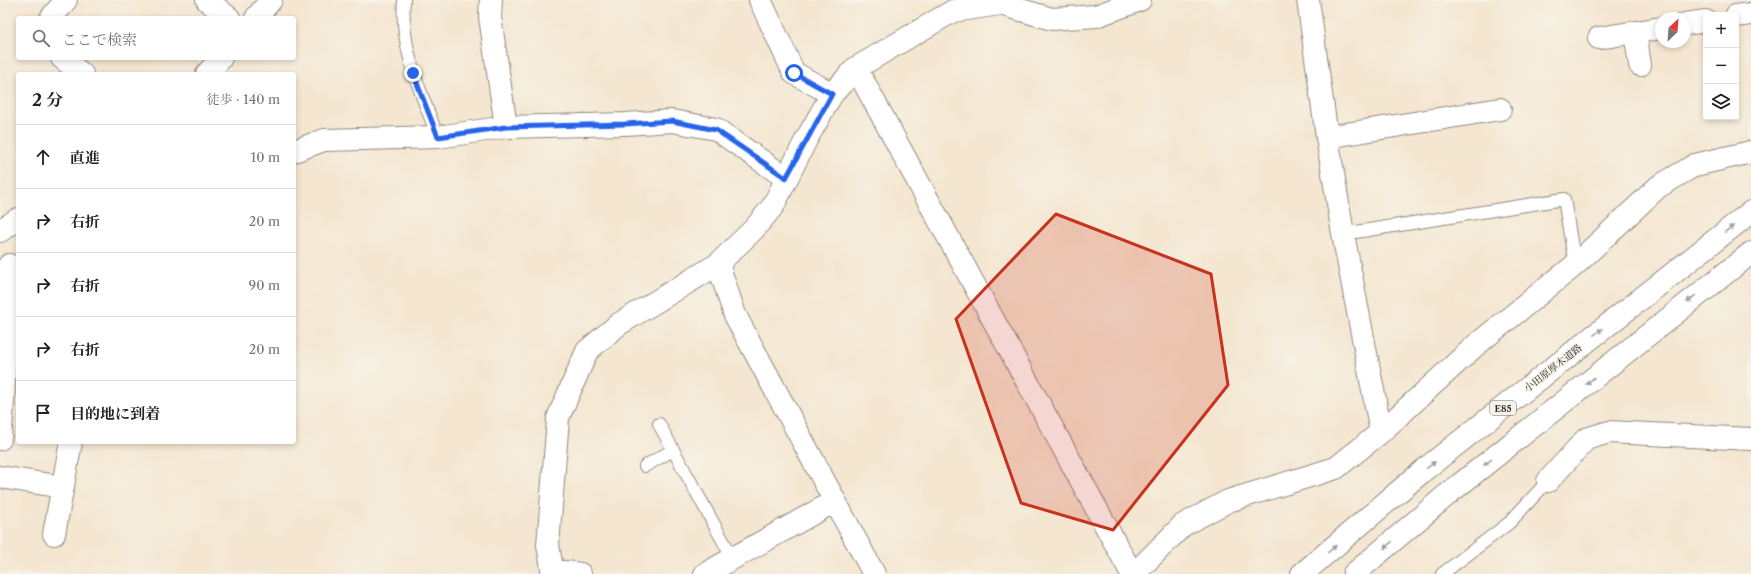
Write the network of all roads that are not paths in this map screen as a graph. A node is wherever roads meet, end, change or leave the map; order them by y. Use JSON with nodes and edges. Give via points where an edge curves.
{"nodes":[{"id":1,"x":66,"y":0,"type":"edge"},
{"id":2,"x":207,"y":0,"type":"edge"},
{"id":3,"x":271,"y":0,"type":"edge"},
{"id":4,"x":404,"y":0,"type":"edge"},
{"id":5,"x":491,"y":0,"type":"edge"},
{"id":6,"x":760,"y":0,"type":"edge"},
{"id":7,"x":1140,"y":0,"type":"edge"},
{"id":8,"x":1308,"y":0,"type":"edge"},
{"id":9,"x":1751,"y":14,"type":"edge"},
{"id":10,"x":53,"y":16,"type":"edge"},
{"id":11,"x":227,"y":16,"type":"edge"},
{"id":12,"x":258,"y":16,"type":"edge"},
{"id":13,"x":1739,"y":16,"type":"edge"},
{"id":14,"x":1703,"y":21,"type":"edge"},
{"id":15,"x":1691,"y":23,"type":"edge"},
{"id":16,"x":1655,"y":29,"type":"edge"},
{"id":17,"x":1635,"y":32,"type":"junction"},
{"id":18,"x":1599,"y":38,"type":"dead end"},
{"id":19,"x":64,"y":60,"type":"edge"},
{"id":20,"x":219,"y":60,"type":"edge"},
{"id":21,"x":1640,"y":65,"type":"dead end"},
{"id":22,"x":856,"y":68,"type":"junction"},
{"id":23,"x":80,"y":72,"type":"edge"},
{"id":24,"x":209,"y":72,"type":"edge"},
{"id":25,"x":832,"y":94,"type":"junction"},
{"id":26,"x":1500,"y":109,"type":"dead end"},
{"id":27,"x":506,"y":127,"type":"junction"},
{"id":28,"x":438,"y":137,"type":"junction"},
{"id":29,"x":1327,"y":137,"type":"junction"},
{"id":30,"x":296,"y":150,"type":"edge"},
{"id":31,"x":1751,"y":152,"type":"edge"},
{"id":32,"x":786,"y":178,"type":"junction"},
{"id":33,"x":1751,"y":212,"type":"edge"},
{"id":34,"x":16,"y":220,"type":"edge"},
{"id":35,"x":0,"y":231,"type":"edge"},
{"id":36,"x":1343,"y":234,"type":"junction"},
{"id":37,"x":1751,"y":253,"type":"edge"},
{"id":38,"x":9,"y":264,"type":"edge"},
{"id":39,"x":718,"y":264,"type":"junction"},
{"id":40,"x":1575,"y":265,"type":"junction"},
{"id":41,"x":659,"y":424,"type":"dead end"},
{"id":42,"x":1381,"y":432,"type":"junction"},
{"id":43,"x":0,"y":439,"type":"edge"},
{"id":44,"x":1751,"y":439,"type":"edge"},
{"id":45,"x":71,"y":444,"type":"edge"},
{"id":46,"x":673,"y":450,"type":"junction"},
{"id":47,"x":645,"y":466,"type":"dead end"},
{"id":48,"x":0,"y":477,"type":"edge"},
{"id":49,"x":1548,"y":481,"type":"joint"},
{"id":50,"x":63,"y":487,"type":"junction"},
{"id":51,"x":835,"y":501,"type":"junction"},
{"id":52,"x":54,"y":534,"type":"dead end"},
{"id":53,"x":733,"y":559,"type":"junction"},
{"id":54,"x":552,"y":572,"type":"edge"},
{"id":55,"x":580,"y":574,"type":"edge"},
{"id":56,"x":705,"y":574,"type":"edge"},
{"id":57,"x":874,"y":574,"type":"edge"},
{"id":58,"x":1133,"y":574,"type":"edge"},
{"id":59,"x":1302,"y":574,"type":"edge"},
{"id":60,"x":1354,"y":574,"type":"edge"},
{"id":61,"x":1442,"y":574,"type":"edge"}],
"edges":[{"from":1,"to":10,"type":"main road"},
{"from":2,"to":11,"type":"main road"},
{"from":3,"to":12,"type":"main road"},
{"from":4,"to":28,"type":"lane","via":[[402,20],[413,73]]},
{"from":5,"to":27,"type":"main road","via":[[490,17]]},
{"from":6,"to":25,"type":"main road","via":[[794,73]]},
{"from":7,"to":22,"type":"main road","via":[[1096,16],[1052,19],[1000,4],[953,11]]},
{"from":8,"to":29,"type":"main road"},
{"from":9,"to":13,"type":"main road"},
{"from":14,"to":15,"type":"main road"},
{"from":16,"to":17,"type":"main road"},
{"from":17,"to":18,"type":"main road"},
{"from":17,"to":21,"type":"main road"},
{"from":19,"to":23,"type":"main road"},
{"from":20,"to":24,"type":"main road"},
{"from":22,"to":25,"type":"main road"},
{"from":22,"to":58,"type":"main road"},
{"from":25,"to":32,"type":"main road"},
{"from":26,"to":29,"type":"main road"},
{"from":27,"to":28,"type":"main road"},
{"from":27,"to":32,"type":"main road","via":[[672,121],[716,130]]},
{"from":28,"to":30,"type":"main road","via":[[324,140]]},
{"from":29,"to":36,"type":"main road"},
{"from":31,"to":40,"type":"main road","via":[[1695,165],[1658,188]]},
{"from":32,"to":39,"type":"main road","via":[[772,206],[756,228]]},
{"from":59,"to":33,"type":"main road","name":"小田原厚木道路","number":"E85","one_way":true,"via":[[1424,470]]},
{"from":34,"to":35,"type":"main road"},
{"from":36,"to":40,"type":"lane","via":[[1564,199]]},
{"from":36,"to":42,"type":"main road"},
{"from":37,"to":60,"type":"main road","one_way":true,"via":[[1448,494]]},
{"from":38,"to":43,"type":"main road"},
{"from":39,"to":51,"type":"main road","via":[[735,315]]},
{"from":39,"to":54,"type":"main road","via":[[619,324],[587,351],[558,418],[548,545]]},
{"from":40,"to":42,"type":"main road","via":[[1476,345]]},
{"from":41,"to":46,"type":"lane"},
{"from":42,"to":58,"type":"main road","via":[[1336,468],[1228,501],[1183,525]]},
{"from":44,"to":49,"type":"main road","via":[[1609,432],[1586,439]]},
{"from":45,"to":50,"type":"main road"},
{"from":46,"to":47,"type":"lane"},
{"from":46,"to":53,"type":"lane"},
{"from":48,"to":50,"type":"main road"},
{"from":49,"to":61,"type":"lane","via":[[1509,523]]},
{"from":50,"to":52,"type":"main road"},
{"from":51,"to":53,"type":"main road"},
{"from":51,"to":57,"type":"main road"},
{"from":53,"to":56,"type":"main road"},
{"from":54,"to":55,"type":"main road"}]}
